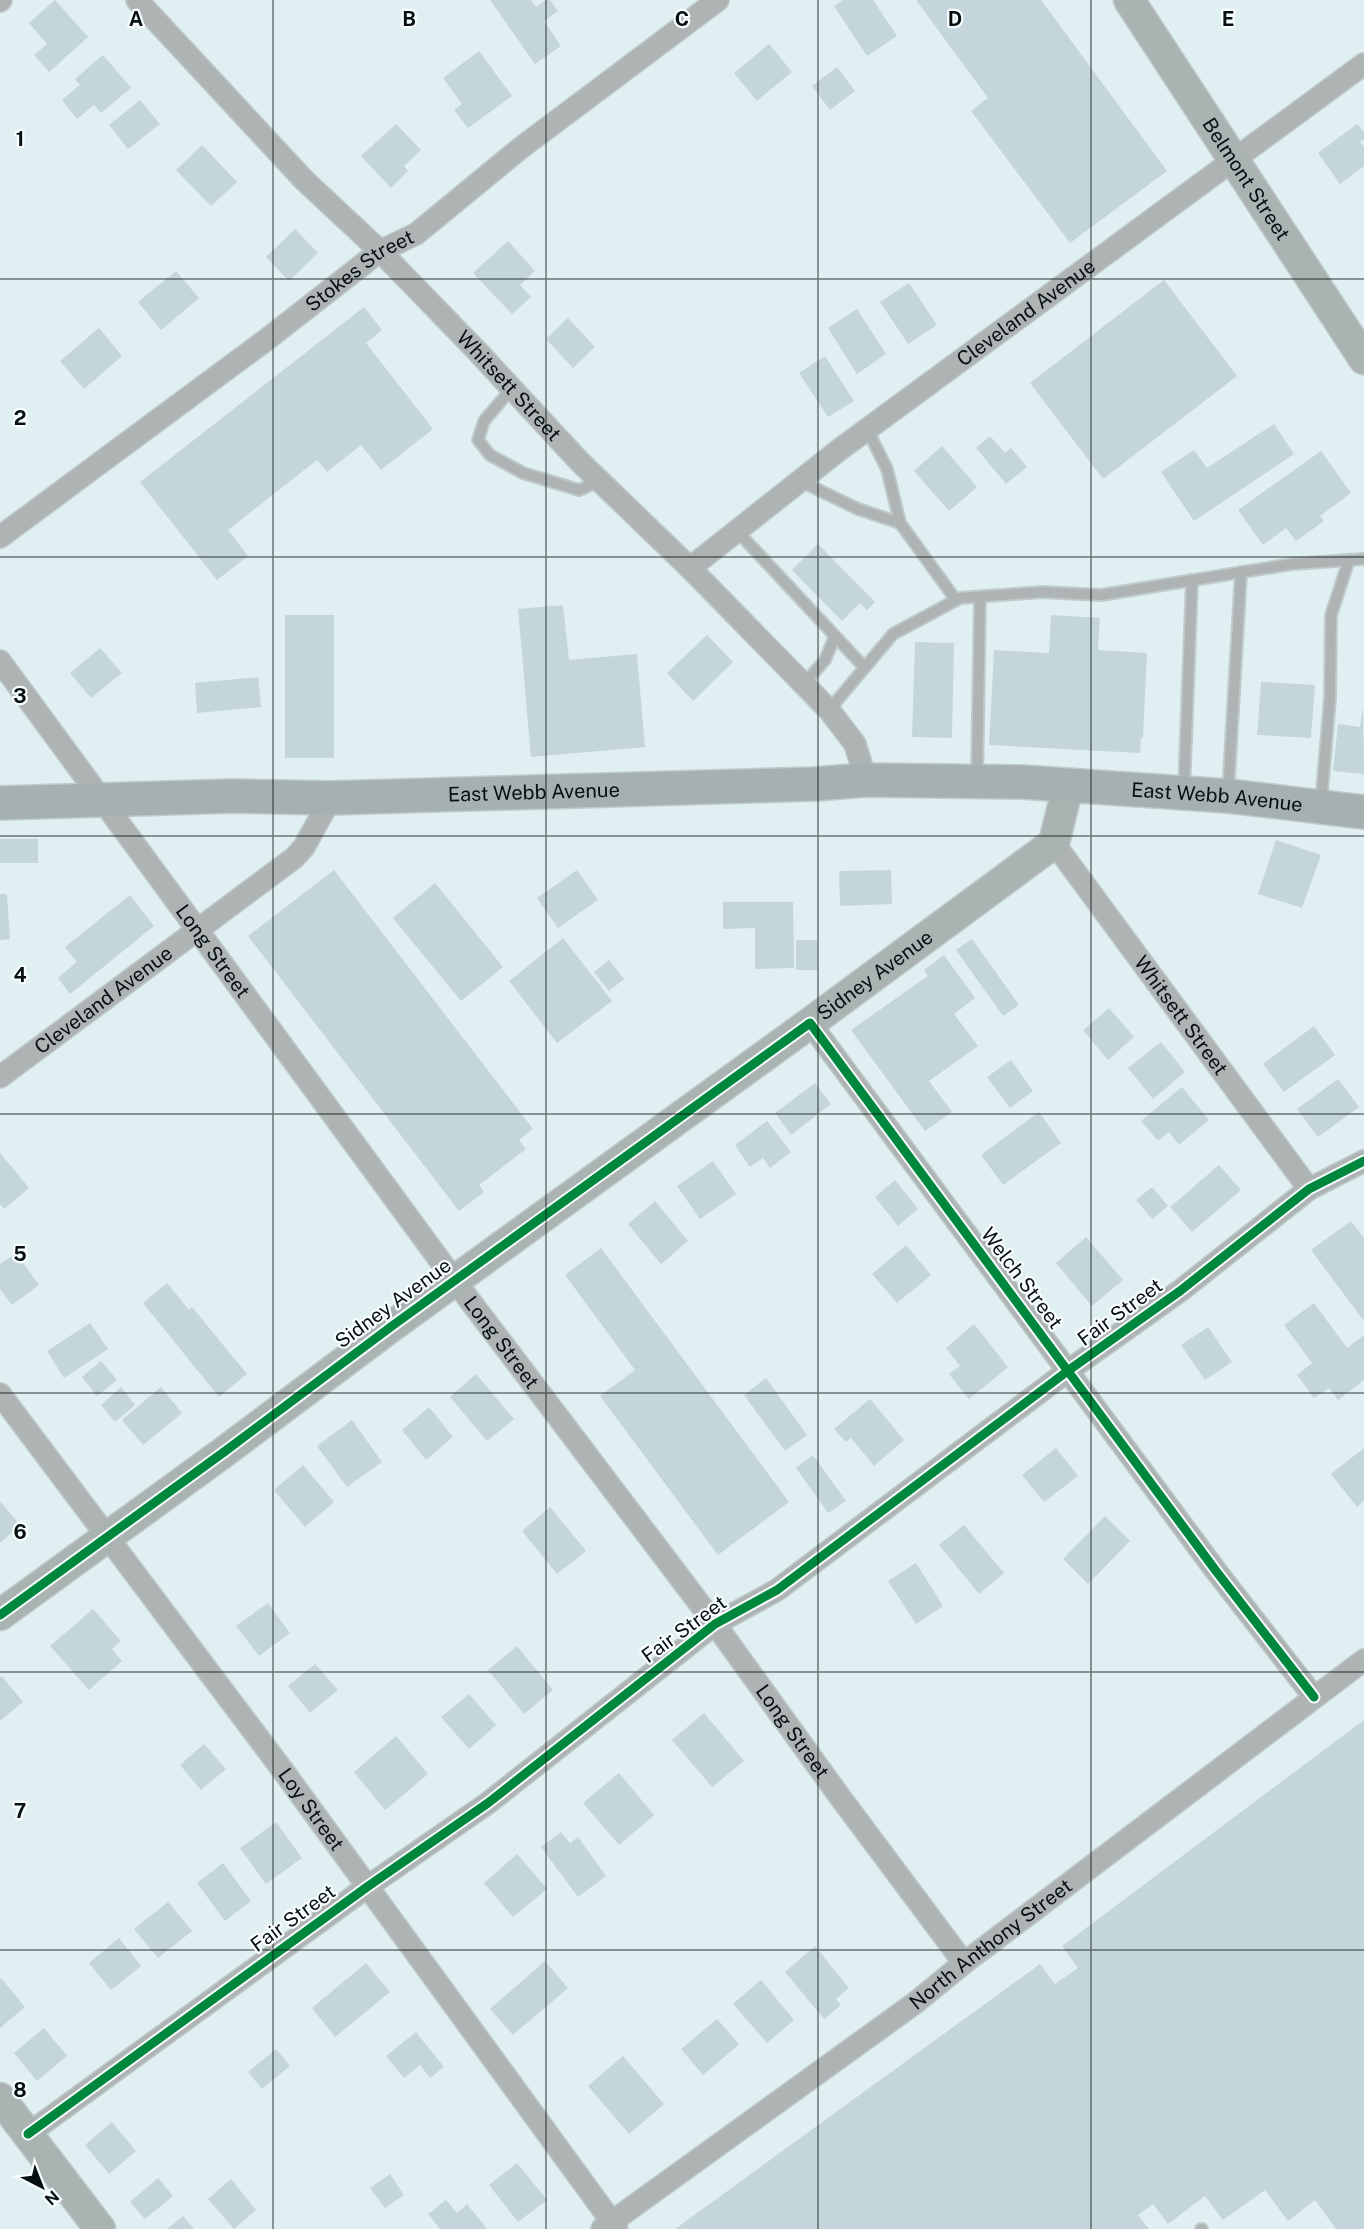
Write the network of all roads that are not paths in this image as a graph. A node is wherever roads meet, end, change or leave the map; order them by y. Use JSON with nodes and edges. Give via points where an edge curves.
{"nodes":[{"id":1,"x":137,"y":0,"type":"edge"},
{"id":2,"x":718,"y":0,"type":"edge"},
{"id":3,"x":1129,"y":0,"type":"edge"},
{"id":4,"x":1364,"y":64,"type":"edge"},
{"id":5,"x":1234,"y":161,"type":"junction"},
{"id":6,"x":380,"y":251,"type":"junction"},
{"id":7,"x":1364,"y":359,"type":"edge"},
{"id":8,"x":512,"y":388,"type":"junction"},
{"id":9,"x":867,"y":429,"type":"junction"},
{"id":10,"x":599,"y":481,"type":"junction"},
{"id":11,"x":800,"y":481,"type":"junction"},
{"id":12,"x":900,"y":523,"type":"junction"},
{"id":13,"x":737,"y":531,"type":"junction"},
{"id":14,"x":0,"y":537,"type":"edge"},
{"id":15,"x":1364,"y":559,"type":"edge"},
{"id":16,"x":1349,"y":560,"type":"junction"},
{"id":17,"x":690,"y":568,"type":"junction"},
{"id":18,"x":1240,"y":572,"type":"junction"},
{"id":19,"x":1192,"y":580,"type":"junction"},
{"id":20,"x":980,"y":597,"type":"junction"},
{"id":21,"x":956,"y":600,"type":"junction"},
{"id":22,"x":835,"y":636,"type":"junction"},
{"id":23,"x":0,"y":661,"type":"edge"},
{"id":24,"x":864,"y":667,"type":"junction"},
{"id":25,"x":804,"y":684,"type":"junction"},
{"id":26,"x":829,"y":710,"type":"junction"},
{"id":27,"x":866,"y":780,"type":"junction"},
{"id":28,"x":977,"y":782,"type":"junction"},
{"id":29,"x":1068,"y":786,"type":"junction"},
{"id":30,"x":1183,"y":794,"type":"junction"},
{"id":31,"x":1228,"y":796,"type":"junction"},
{"id":32,"x":331,"y":798,"type":"junction"},
{"id":33,"x":103,"y":800,"type":"junction"},
{"id":34,"x":0,"y":803,"type":"edge"},
{"id":35,"x":1321,"y":807,"type":"junction"},
{"id":36,"x":1364,"y":812,"type":"edge"},
{"id":37,"x":1054,"y":843,"type":"junction"},
{"id":38,"x":197,"y":932,"type":"junction"},
{"id":39,"x":810,"y":1023,"type":"junction"},
{"id":40,"x":0,"y":1077,"type":"edge"},
{"id":41,"x":1364,"y":1161,"type":"edge"},
{"id":42,"x":1309,"y":1189,"type":"junction"},
{"id":43,"x":454,"y":1281,"type":"junction"},
{"id":44,"x":1069,"y":1370,"type":"junction"},
{"id":45,"x":0,"y":1394,"type":"edge"},
{"id":46,"x":106,"y":1537,"type":"junction"},
{"id":47,"x":0,"y":1615,"type":"edge"},
{"id":48,"x":715,"y":1624,"type":"junction"},
{"id":49,"x":1364,"y":1660,"type":"edge"},
{"id":50,"x":1314,"y":1697,"type":"junction"},
{"id":51,"x":367,"y":1887,"type":"junction"},
{"id":52,"x":964,"y":1963,"type":"junction"},
{"id":53,"x":0,"y":2098,"type":"edge"},
{"id":54,"x":28,"y":2134,"type":"junction"},
{"id":55,"x":611,"y":2227,"type":"edge"},
{"id":56,"x":100,"y":2229,"type":"edge"}],
"edges":[{"from":1,"to":6,"type":"street","name":"Whitsett Street","via":[[304,180]]},
{"from":2,"to":6,"type":"street","name":"Stokes Street","via":[[522,147],[416,234]]},
{"from":3,"to":5,"type":"street","name":"Belmont Street"},
{"from":4,"to":5,"type":"street","name":"Cleveland Avenue"},
{"from":5,"to":7,"type":"street","name":"Belmont Street"},
{"from":5,"to":9,"type":"street","name":"Cleveland Avenue"},
{"from":6,"to":8,"type":"street","name":"Whitsett Street"},
{"from":6,"to":14,"type":"street","name":"Stokes Street"},
{"from":8,"to":10,"type":"street","name":"Whitsett Street"},
{"from":8,"to":10,"type":"lane","via":[[484,420],[478,440],[490,455],[523,473],[579,490]]},
{"from":9,"to":11,"type":"street","name":"Cleveland Avenue"},
{"from":9,"to":12,"type":"lane","via":[[887,469]]},
{"from":10,"to":17,"type":"street","name":"Whitsett Street"},
{"from":11,"to":12,"type":"lane","via":[[858,509]]},
{"from":11,"to":13,"type":"street","name":"Cleveland Avenue"},
{"from":12,"to":21,"type":"lane"},
{"from":13,"to":17,"type":"street","name":"Cleveland Avenue"},
{"from":13,"to":22,"type":"lane"},
{"from":15,"to":16,"type":"lane"},
{"from":16,"to":18,"type":"lane"},
{"from":16,"to":35,"type":"lane","via":[[1331,615],[1330,698]]},
{"from":17,"to":25,"type":"street","name":"Whitsett Street"},
{"from":18,"to":19,"type":"lane"},
{"from":18,"to":31,"type":"lane"},
{"from":19,"to":20,"type":"lane","via":[[1101,595],[1042,592]]},
{"from":19,"to":30,"type":"lane"},
{"from":20,"to":21,"type":"lane"},
{"from":20,"to":28,"type":"lane"},
{"from":21,"to":24,"type":"lane","via":[[893,634]]},
{"from":22,"to":24,"type":"lane"},
{"from":22,"to":25,"type":"lane","via":[[825,660]]},
{"from":23,"to":33,"type":"street","name":"Long Street"},
{"from":24,"to":26,"type":"lane"},
{"from":25,"to":26,"type":"street","name":"Whitsett Street"},
{"from":26,"to":27,"type":"street","name":"Whitsett Street","via":[[855,744]]},
{"from":27,"to":28,"type":"highway","name":"East Webb Avenue"},
{"from":27,"to":32,"type":"highway","name":"East Webb Avenue"},
{"from":28,"to":29,"type":"highway","name":"East Webb Avenue"},
{"from":29,"to":30,"type":"highway","name":"East Webb Avenue"},
{"from":29,"to":37,"type":"street"},
{"from":30,"to":31,"type":"highway","name":"East Webb Avenue"},
{"from":31,"to":35,"type":"highway","name":"East Webb Avenue"},
{"from":32,"to":33,"type":"highway","name":"East Webb Avenue"},
{"from":32,"to":38,"type":"street","name":"Cleveland Avenue","via":[[294,858]]},
{"from":33,"to":34,"type":"highway","name":"East Webb Avenue"},
{"from":33,"to":38,"type":"street","name":"Long Street"},
{"from":35,"to":36,"type":"highway","name":"East Webb Avenue"},
{"from":37,"to":39,"type":"street","name":"Sidney Avenue"},
{"from":37,"to":42,"type":"street","name":"Whitsett Street"},
{"from":38,"to":40,"type":"street","name":"Cleveland Avenue"},
{"from":38,"to":43,"type":"street","name":"Long Street"},
{"from":39,"to":43,"type":"street","name":"Sidney Avenue"},
{"from":39,"to":44,"type":"street","name":"Welch Street"},
{"from":41,"to":42,"type":"street","name":"Fair Street"},
{"from":42,"to":44,"type":"street","name":"Fair Street","via":[[1180,1291]]},
{"from":43,"to":46,"type":"street","name":"Sidney Avenue"},
{"from":43,"to":48,"type":"street","name":"Long Street"},
{"from":44,"to":48,"type":"street","name":"Fair Street","via":[[777,1590]]},
{"from":44,"to":50,"type":"street","name":"Welch Street"},
{"from":45,"to":46,"type":"street","name":"Loy Street"},
{"from":46,"to":47,"type":"street","name":"Sidney Avenue"},
{"from":46,"to":51,"type":"street","name":"Loy Street"},
{"from":48,"to":51,"type":"street","name":"Fair Street","via":[[488,1803]]},
{"from":48,"to":52,"type":"street","name":"Long Street"},
{"from":49,"to":50,"type":"street","name":"North Anthony Street"},
{"from":50,"to":52,"type":"street","name":"North Anthony Street"},
{"from":51,"to":54,"type":"street","name":"Fair Street"},
{"from":51,"to":55,"type":"street","name":"Loy Street"},
{"from":52,"to":55,"type":"street","name":"North Anthony Street"},
{"from":53,"to":54,"type":"street"},
{"from":54,"to":56,"type":"street"}]}
